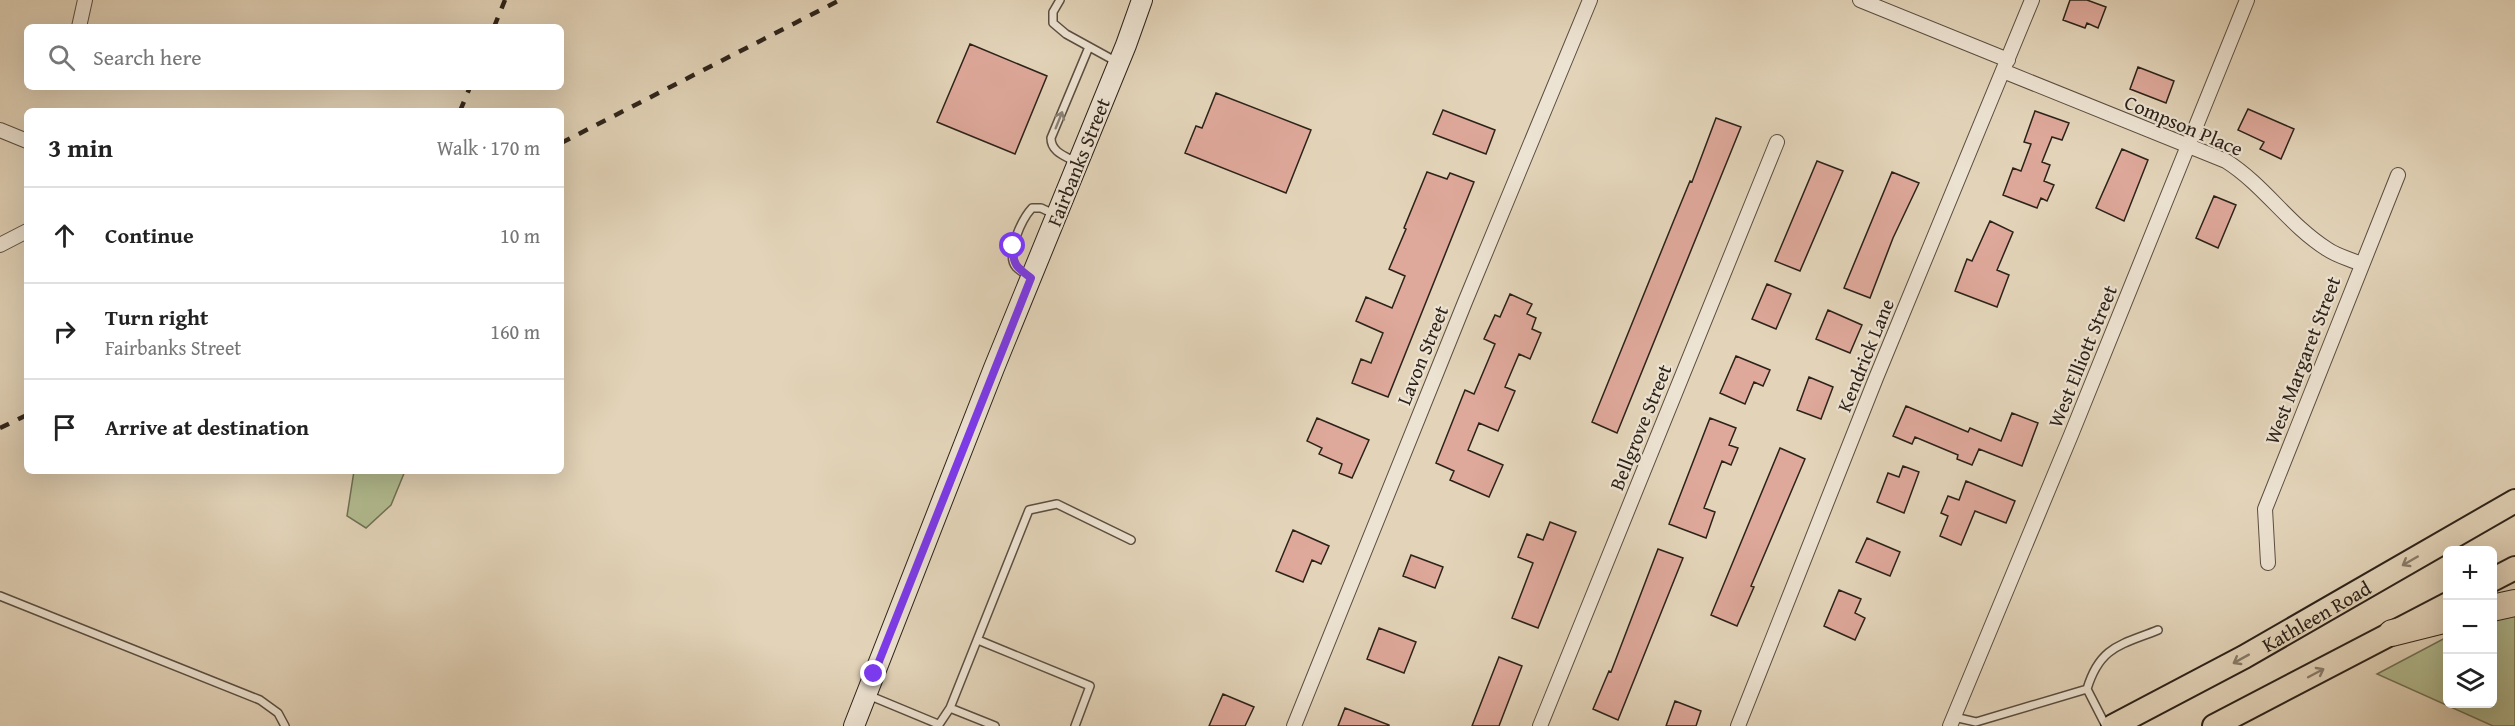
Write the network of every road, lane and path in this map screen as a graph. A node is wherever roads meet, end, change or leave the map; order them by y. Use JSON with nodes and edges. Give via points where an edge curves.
{"nodes":[{"id":1,"x":85,"y":0,"type":"edge"},
{"id":2,"x":1060,"y":0,"type":"edge"},
{"id":3,"x":1142,"y":0,"type":"edge"},
{"id":4,"x":1590,"y":0,"type":"edge"},
{"id":5,"x":1860,"y":0,"type":"edge"},
{"id":6,"x":2032,"y":0,"type":"edge"},
{"id":7,"x":2247,"y":0,"type":"edge"},
{"id":8,"x":80,"y":24,"type":"edge"},
{"id":9,"x":1089,"y":47,"type":"junction"},
{"id":10,"x":1119,"y":63,"type":"junction"},
{"id":11,"x":2006,"y":66,"type":"junction"},
{"id":12,"x":0,"y":130,"type":"edge"},
{"id":13,"x":24,"y":140,"type":"edge"},
{"id":14,"x":1777,"y":141,"type":"dead end"},
{"id":15,"x":2188,"y":146,"type":"junction"},
{"id":16,"x":1078,"y":163,"type":"junction"},
{"id":17,"x":2398,"y":175,"type":"dead end"},
{"id":18,"x":1057,"y":215,"type":"junction"},
{"id":19,"x":24,"y":233,"type":"edge"},
{"id":20,"x":0,"y":245,"type":"edge"},
{"id":21,"x":2361,"y":264,"type":"junction"},
{"id":22,"x":1031,"y":278,"type":"junction"},
{"id":23,"x":2515,"y":501,"type":"edge"},
{"id":24,"x":1131,"y":540,"type":"dead end"},
{"id":25,"x":2268,"y":564,"type":"dead end"},
{"id":26,"x":2515,"y":568,"type":"edge"},
{"id":27,"x":2497,"y":578,"type":"edge"},
{"id":28,"x":0,"y":596,"type":"edge"},
{"id":29,"x":2515,"y":603,"type":"edge"},
{"id":30,"x":2443,"y":607,"type":"edge"},
{"id":31,"x":2497,"y":607,"type":"edge"},
{"id":32,"x":2443,"y":620,"type":"edge"},
{"id":33,"x":2158,"y":630,"type":"dead end"},
{"id":34,"x":2392,"y":633,"type":"junction"},
{"id":35,"x":978,"y":640,"type":"junction"},
{"id":36,"x":2087,"y":689,"type":"junction"},
{"id":37,"x":866,"y":694,"type":"junction"},
{"id":38,"x":950,"y":708,"type":"junction"},
{"id":39,"x":1952,"y":722,"type":"edge"},
{"id":40,"x":938,"y":725,"type":"edge"},
{"id":41,"x":285,"y":726,"type":"edge"},
{"id":42,"x":854,"y":726,"type":"edge"},
{"id":43,"x":995,"y":726,"type":"edge"},
{"id":44,"x":1075,"y":726,"type":"edge"},
{"id":45,"x":1294,"y":726,"type":"edge"},
{"id":46,"x":1540,"y":726,"type":"edge"},
{"id":47,"x":1738,"y":726,"type":"edge"},
{"id":48,"x":2106,"y":726,"type":"edge"},
{"id":49,"x":2113,"y":726,"type":"edge"},
{"id":50,"x":2214,"y":726,"type":"edge"}],
"edges":[{"from":1,"to":8,"type":"street"},
{"from":2,"to":9,"type":"lane","via":[[1053,12],[1053,23]]},
{"from":3,"to":10,"type":"street","name":"Fairbanks Street"},
{"from":4,"to":45,"type":"street","name":"Lavon Street"},
{"from":5,"to":11,"type":"street","name":"Compson Place"},
{"from":6,"to":11,"type":"street","name":"Kendrick Lane"},
{"from":7,"to":15,"type":"street","name":"West Elliott Street"},
{"from":9,"to":10,"type":"lane"},
{"from":16,"to":9,"type":"lane","one_way":true,"via":[[1055,150],[1052,138]]},
{"from":10,"to":16,"type":"street","name":"Fairbanks Street"},
{"from":11,"to":15,"type":"street","name":"Compson Place"},
{"from":11,"to":47,"type":"street","name":"Kendrick Lane","via":[[1876,378]]},
{"from":12,"to":13,"type":"street"},
{"from":14,"to":46,"type":"street","name":"Bellgrove Street"},
{"from":15,"to":21,"type":"street","name":"Compson Place","via":[[2241,170],[2327,250]]},
{"from":15,"to":39,"type":"street","name":"West Elliott Street"},
{"from":16,"to":18,"type":"street","name":"Fairbanks Street"},
{"from":17,"to":21,"type":"street","name":"West Margaret Street"},
{"from":18,"to":22,"type":"street","name":"Fairbanks Street"},
{"from":18,"to":22,"type":"lane","via":[[1032,208],[1025,216],[1013,246],[1012,260]]},
{"from":19,"to":20,"type":"street"},
{"from":21,"to":25,"type":"street","name":"West Margaret Street","via":[[2265,509]]},
{"from":22,"to":37,"type":"street","name":"Fairbanks Street"},
{"from":23,"to":49,"type":"main road","name":"Kathleen Road","one_way":true,"via":[[2244,657]]},
{"from":24,"to":35,"type":"lane","via":[[1057,504],[1029,510]]},
{"from":26,"to":27,"type":"main road"},
{"from":28,"to":41,"type":"lane","via":[[260,700],[278,713]]},
{"from":29,"to":31,"type":"highway"},
{"from":30,"to":34,"type":"main road"},
{"from":32,"to":34,"type":"highway"},
{"from":33,"to":36,"type":"lane","via":[[2109,651],[2093,670]]},
{"from":50,"to":34,"type":"main road","one_way":true},
{"from":35,"to":38,"type":"lane"},
{"from":35,"to":44,"type":"lane","via":[[1090,686]]},
{"from":36,"to":39,"type":"lane","via":[[1976,722]]},
{"from":36,"to":48,"type":"lane"},
{"from":37,"to":40,"type":"lane"},
{"from":37,"to":42,"type":"street","name":"Fairbanks Street"},
{"from":38,"to":40,"type":"lane"},
{"from":38,"to":43,"type":"lane"}]}
